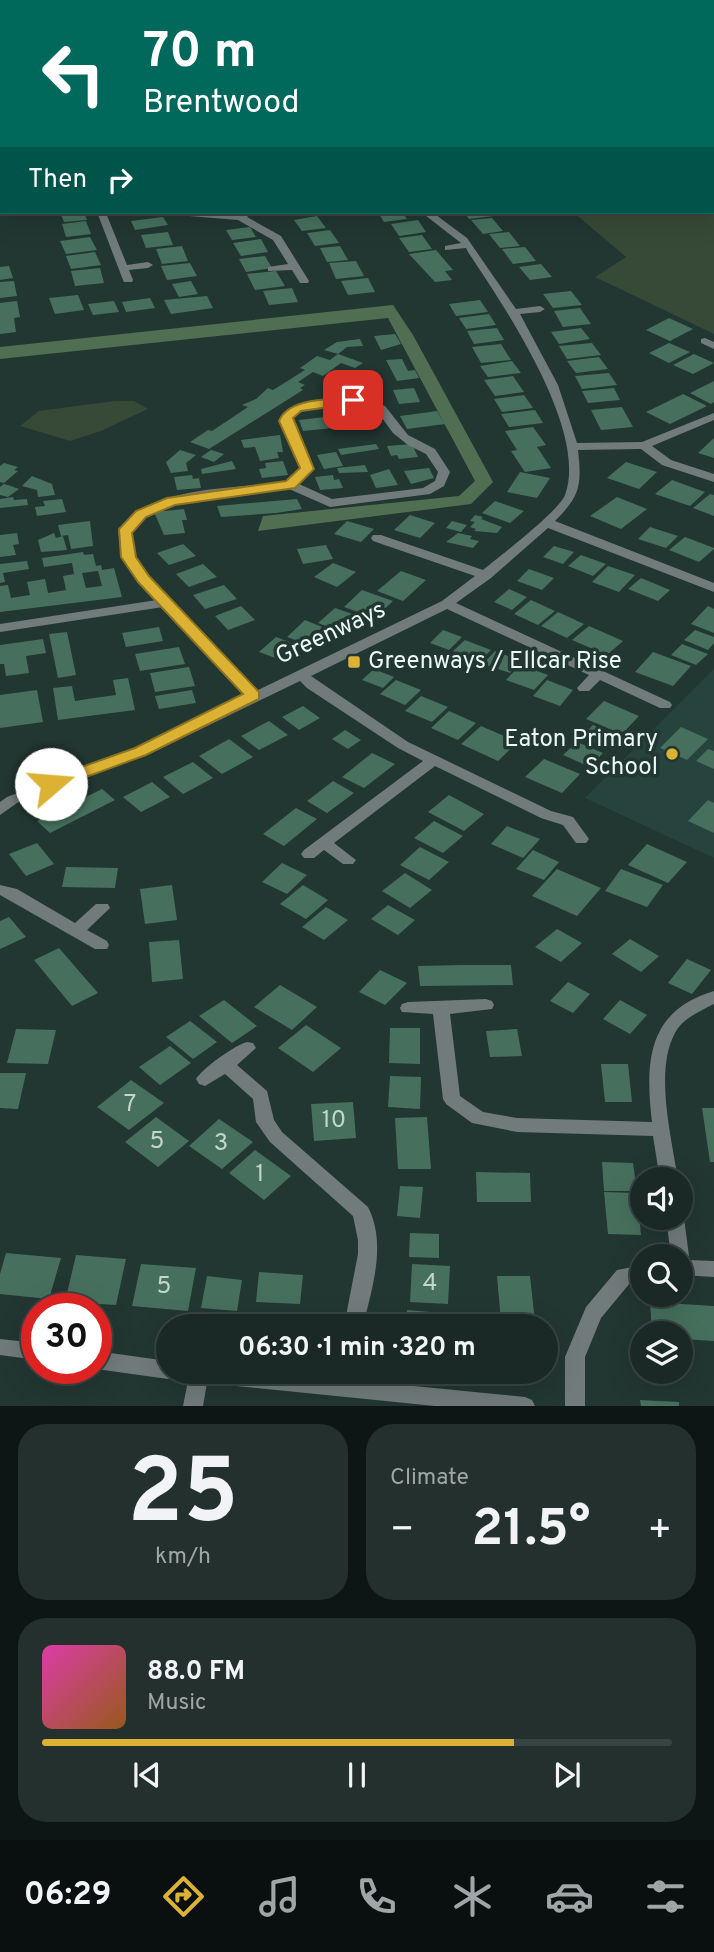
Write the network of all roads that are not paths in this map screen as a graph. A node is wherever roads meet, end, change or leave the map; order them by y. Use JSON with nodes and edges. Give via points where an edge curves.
{"nodes":[{"id":1,"x":101,"y":214,"type":"edge"},
{"id":2,"x":244,"y":214,"type":"edge"},
{"id":3,"x":429,"y":214,"type":"edge"},
{"id":4,"x":468,"y":245,"type":"junction"},
{"id":5,"x":449,"y":248,"type":"dead end"},
{"id":6,"x":148,"y":265,"type":"dead end"},
{"id":7,"x":296,"y":266,"type":"junction"},
{"id":8,"x":125,"y":268,"type":"junction"},
{"id":9,"x":272,"y":269,"type":"dead end"},
{"id":10,"x":128,"y":280,"type":"dead end"},
{"id":11,"x":304,"y":281,"type":"dead end"},
{"id":12,"x":540,"y":309,"type":"dead end"},
{"id":13,"x":514,"y":312,"type":"junction"},
{"id":14,"x":714,"y":416,"type":"edge"},
{"id":15,"x":644,"y":445,"type":"junction"},
{"id":16,"x":572,"y":447,"type":"junction"},
{"id":17,"x":714,"y":478,"type":"edge"},
{"id":18,"x":290,"y":485,"type":"junction"},
{"id":19,"x":545,"y":522,"type":"junction"},
{"id":20,"x":377,"y":538,"type":"dead end"},
{"id":21,"x":397,"y":545,"type":"junction"},
{"id":22,"x":384,"y":556,"type":"dead end"},
{"id":23,"x":486,"y":575,"type":"junction"},
{"id":24,"x":695,"y":581,"type":"junction"},
{"id":25,"x":714,"y":588,"type":"edge"},
{"id":26,"x":684,"y":591,"type":"dead end"},
{"id":27,"x":166,"y":603,"type":"junction"},
{"id":28,"x":447,"y":604,"type":"junction"},
{"id":29,"x":0,"y":628,"type":"edge"},
{"id":30,"x":301,"y":674,"type":"junction"},
{"id":31,"x":597,"y":675,"type":"junction"},
{"id":32,"x":584,"y":688,"type":"dead end"},
{"id":33,"x":253,"y":696,"type":"junction"},
{"id":34,"x":665,"y":705,"type":"dead end"},
{"id":35,"x":432,"y":761,"type":"junction"},
{"id":36,"x":0,"y":810,"type":"edge"},
{"id":37,"x":582,"y":839,"type":"dead end"},
{"id":38,"x":324,"y":843,"type":"junction"},
{"id":39,"x":309,"y":854,"type":"dead end"},
{"id":40,"x":348,"y":860,"type":"dead end"},
{"id":41,"x":0,"y":890,"type":"edge"},
{"id":42,"x":102,"y":908,"type":"dead end"},
{"id":43,"x":77,"y":930,"type":"junction"},
{"id":44,"x":101,"y":945,"type":"dead end"},
{"id":45,"x":714,"y":997,"type":"edge"},
{"id":46,"x":486,"y":1005,"type":"dead end"},
{"id":47,"x":408,"y":1008,"type":"dead end"},
{"id":48,"x":442,"y":1008,"type":"junction"},
{"id":49,"x":247,"y":1048,"type":"dead end"},
{"id":50,"x":225,"y":1064,"type":"junction"},
{"id":51,"x":205,"y":1079,"type":"dead end"},
{"id":52,"x":662,"y":1129,"type":"junction"},
{"id":53,"x":667,"y":1167,"type":"edge"},
{"id":54,"x":693,"y":1265,"type":"edge"},
{"id":55,"x":714,"y":1269,"type":"edge"},
{"id":56,"x":630,"y":1275,"type":"edge"},
{"id":57,"x":356,"y":1314,"type":"edge"},
{"id":58,"x":0,"y":1347,"type":"edge"},
{"id":59,"x":21,"y":1350,"type":"edge"},
{"id":60,"x":112,"y":1362,"type":"edge"},
{"id":61,"x":156,"y":1368,"type":"edge"},
{"id":62,"x":191,"y":1384,"type":"edge"},
{"id":63,"x":378,"y":1384,"type":"edge"},
{"id":64,"x":193,"y":1406,"type":"edge"},
{"id":65,"x":525,"y":1406,"type":"edge"},
{"id":66,"x":575,"y":1406,"type":"edge"}],
"edges":[{"from":1,"to":8,"type":"street"},
{"from":2,"to":7,"type":"street","via":[[277,238]]},
{"from":3,"to":4,"type":"street","name":"Greenways"},
{"from":4,"to":5,"type":"street"},
{"from":4,"to":13,"type":"street","name":"Greenways"},
{"from":6,"to":8,"type":"street"},
{"from":7,"to":9,"type":"street"},
{"from":7,"to":11,"type":"street"},
{"from":8,"to":10,"type":"street"},
{"from":12,"to":13,"type":"street"},
{"from":13,"to":16,"type":"street","name":"Greenways","via":[[548,372]]},
{"from":14,"to":15,"type":"street"},
{"from":15,"to":16,"type":"street"},
{"from":15,"to":17,"type":"street","via":[[662,460]]},
{"from":16,"to":19,"type":"street","name":"Greenways","via":[[570,498]]},
{"from":18,"to":18,"type":"street","via":[[307,469],[285,421],[287,416],[298,408],[353,400],[380,407],[406,438],[434,451],[444,472],[440,483],[426,491],[330,503]]},
{"from":18,"to":27,"type":"street","via":[[172,501],[129,524],[124,544],[129,557]]},
{"from":19,"to":23,"type":"street","name":"Greenways"},
{"from":19,"to":24,"type":"street"},
{"from":20,"to":21,"type":"street"},
{"from":21,"to":22,"type":"street"},
{"from":21,"to":23,"type":"street"},
{"from":23,"to":28,"type":"street","name":"Greenways"},
{"from":24,"to":25,"type":"street"},
{"from":24,"to":26,"type":"street"},
{"from":27,"to":29,"type":"street"},
{"from":27,"to":33,"type":"street"},
{"from":28,"to":30,"type":"street","name":"Greenways"},
{"from":28,"to":31,"type":"street"},
{"from":30,"to":33,"type":"street","name":"Greenways"},
{"from":30,"to":35,"type":"street"},
{"from":31,"to":32,"type":"street"},
{"from":31,"to":34,"type":"street"},
{"from":33,"to":36,"type":"street","name":"Greenways","via":[[161,743],[25,794]]},
{"from":35,"to":37,"type":"street","via":[[546,815],[574,818]]},
{"from":35,"to":38,"type":"street"},
{"from":38,"to":39,"type":"street"},
{"from":38,"to":40,"type":"street"},
{"from":41,"to":43,"type":"street"},
{"from":42,"to":43,"type":"street"},
{"from":43,"to":44,"type":"street"},
{"from":45,"to":52,"type":"street","via":[[684,1013],[667,1031],[657,1066]]},
{"from":46,"to":48,"type":"street"},
{"from":47,"to":48,"type":"street"},
{"from":48,"to":52,"type":"street","via":[[452,1099],[478,1118],[517,1125]]},
{"from":49,"to":50,"type":"street"},
{"from":50,"to":51,"type":"street"},
{"from":50,"to":57,"type":"street","via":[[261,1096],[265,1122],[276,1138],[361,1212],[369,1229],[369,1252]]},
{"from":52,"to":53,"type":"street"},
{"from":54,"to":55,"type":"street"},
{"from":56,"to":66,"type":"street","via":[[624,1276],[593,1313],[575,1357]]},
{"from":58,"to":59,"type":"street"},
{"from":60,"to":61,"type":"street"},
{"from":62,"to":64,"type":"street"},
{"from":63,"to":65,"type":"street"}]}
